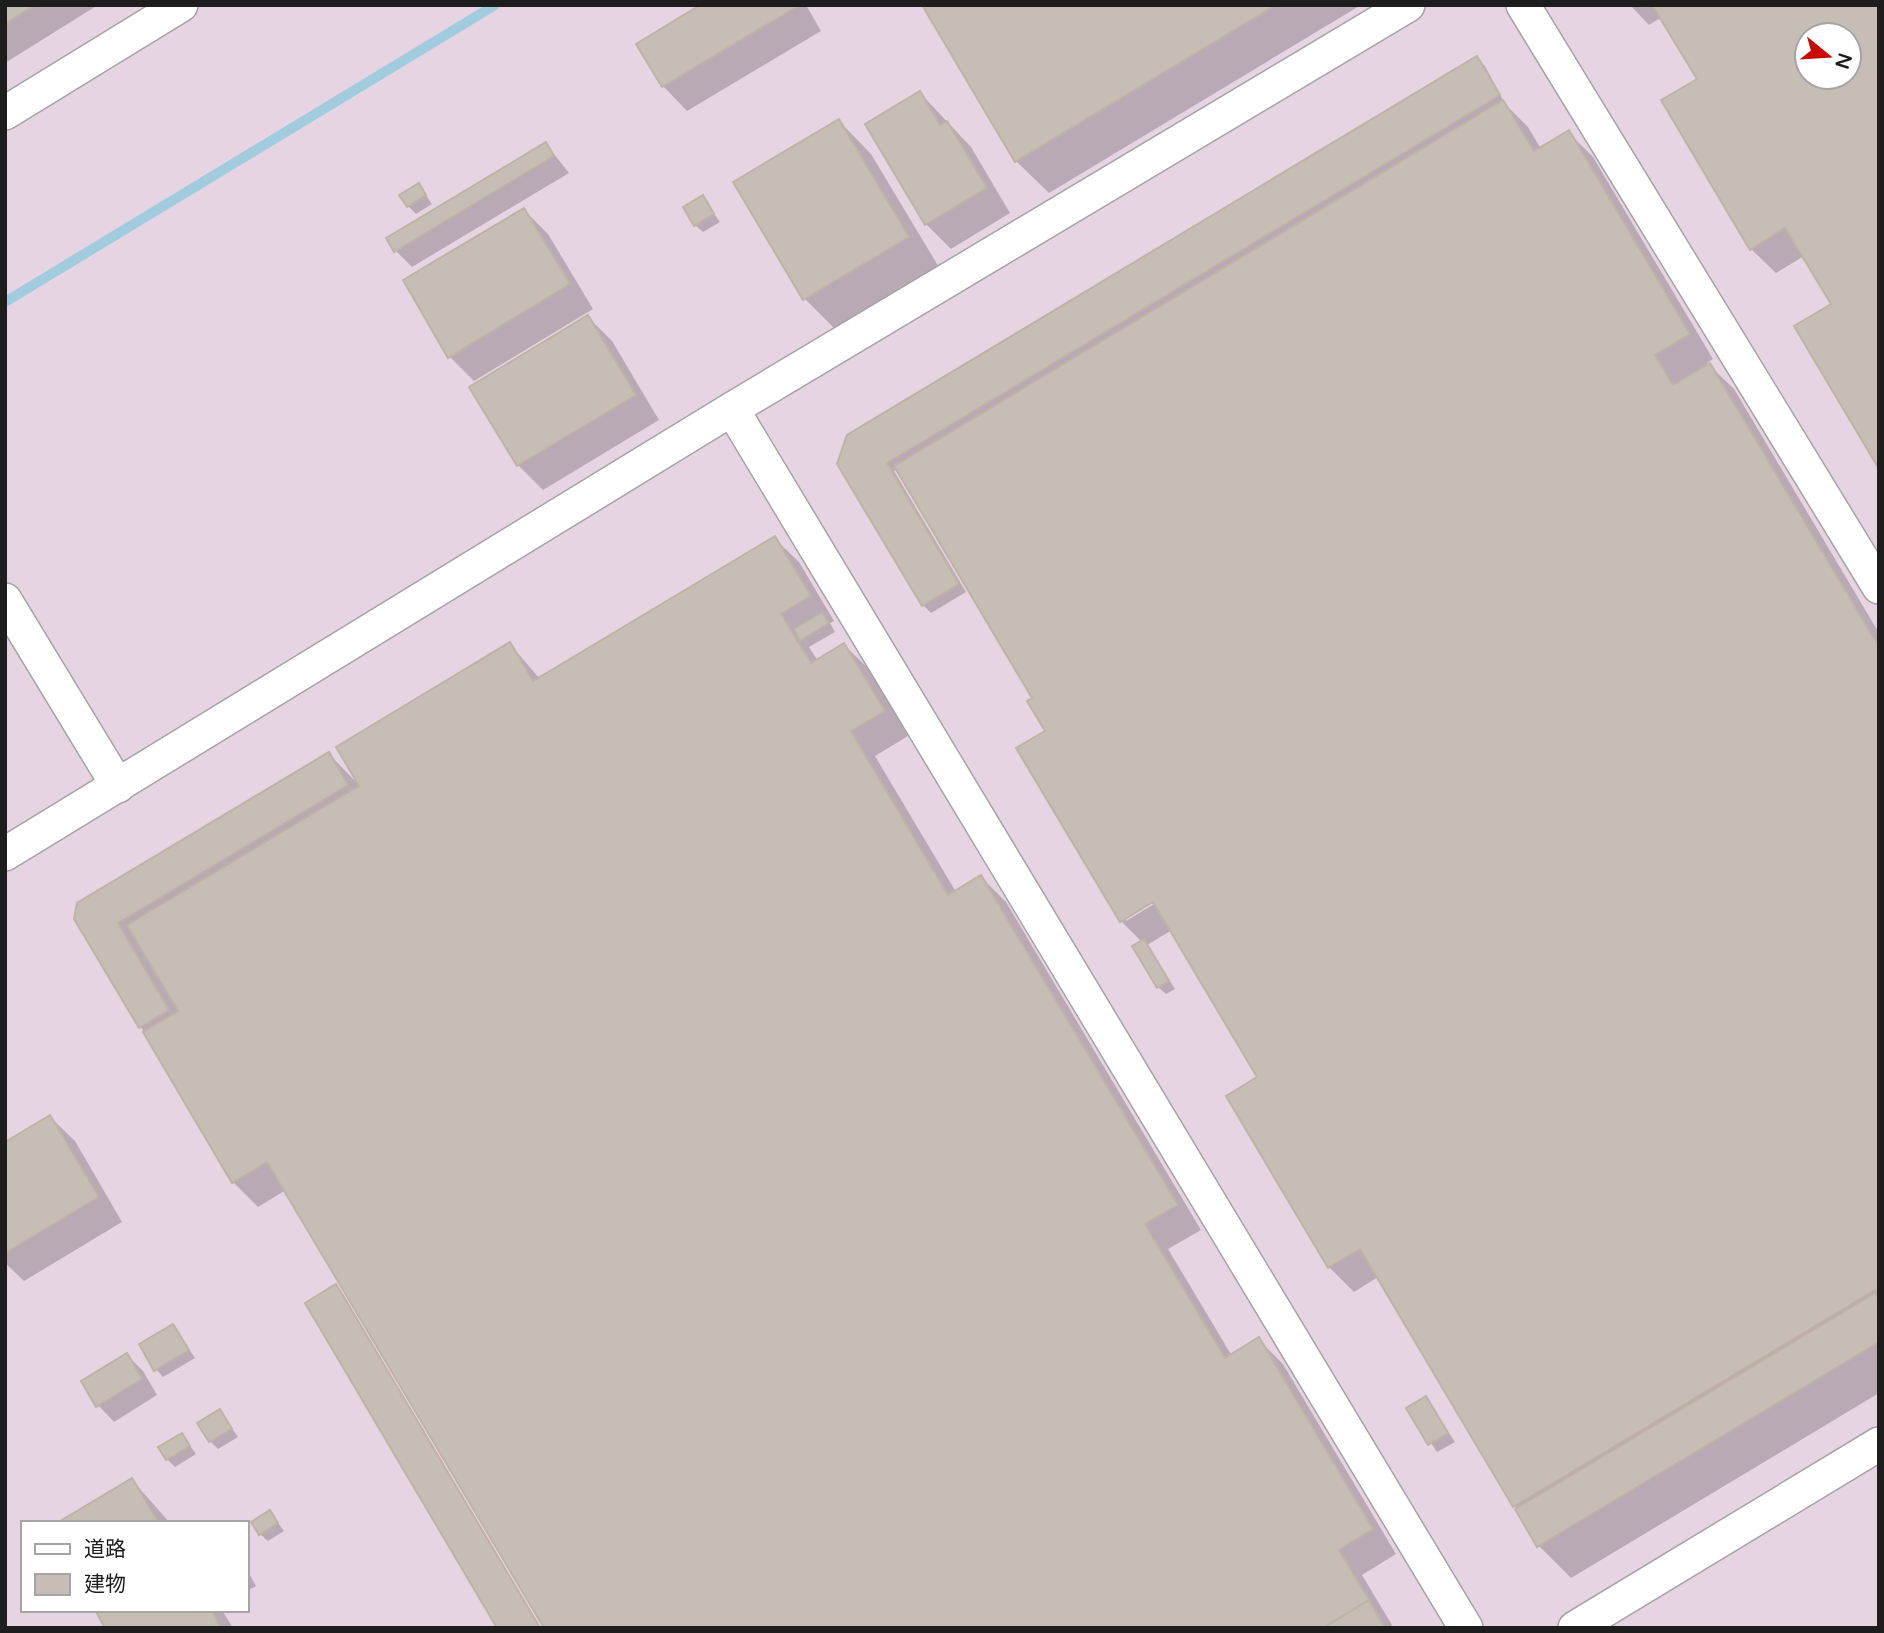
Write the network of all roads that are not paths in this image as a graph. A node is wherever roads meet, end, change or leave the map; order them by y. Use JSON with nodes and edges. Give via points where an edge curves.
{"nodes":[{"id":1,"x":181,"y":5,"type":"edge"},
{"id":2,"x":1408,"y":5,"type":"edge"},
{"id":3,"x":1523,"y":5,"type":"edge"},
{"id":4,"x":5,"y":113,"type":"edge"},
{"id":5,"x":732,"y":409,"type":"junction"},
{"id":6,"x":1879,"y":587,"type":"edge"},
{"id":7,"x":5,"y":600,"type":"edge"},
{"id":8,"x":118,"y":786,"type":"junction"},
{"id":9,"x":5,"y":854,"type":"edge"},
{"id":10,"x":1879,"y":1444,"type":"edge"},
{"id":11,"x":1466,"y":1628,"type":"edge"},
{"id":12,"x":1574,"y":1628,"type":"edge"}],
"edges":[{"from":1,"to":4,"type":"lane"},
{"from":2,"to":5,"type":"lane"},
{"from":3,"to":6,"type":"lane"},
{"from":5,"to":8,"type":"lane"},
{"from":5,"to":11,"type":"lane"},
{"from":7,"to":8,"type":"lane"},
{"from":8,"to":9,"type":"lane"},
{"from":10,"to":12,"type":"lane"}]}
